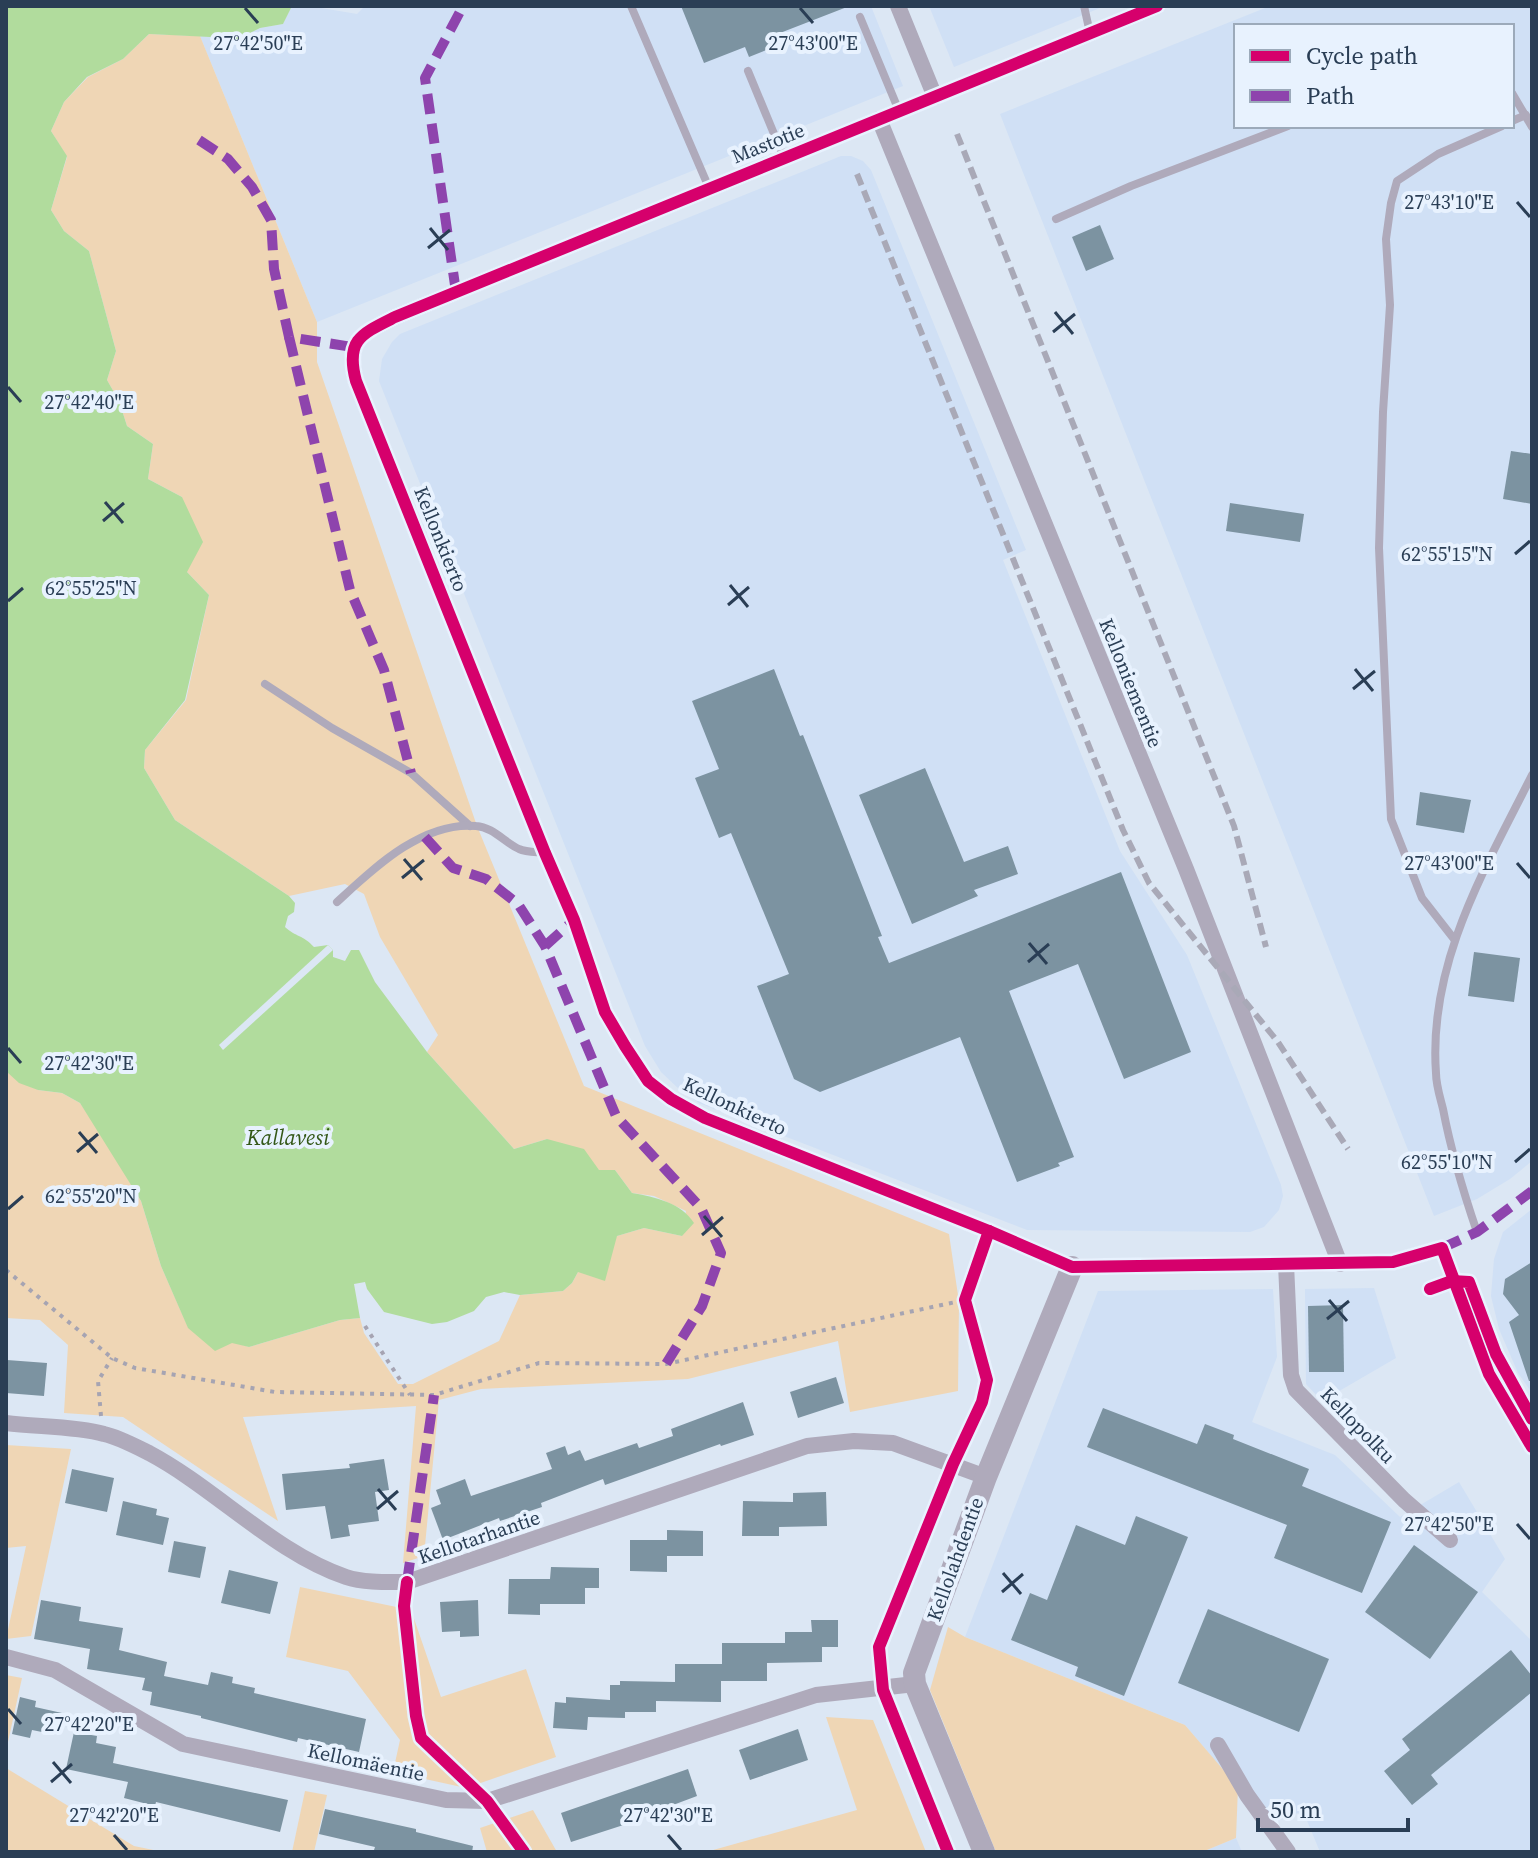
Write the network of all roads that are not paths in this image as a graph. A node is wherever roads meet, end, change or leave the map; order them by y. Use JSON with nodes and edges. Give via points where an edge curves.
{"nodes":[{"id":1,"x":631,"y":6,"type":"edge"},
{"id":2,"x":898,"y":6,"type":"edge"},
{"id":3,"x":1084,"y":6,"type":"edge"},
{"id":4,"x":1157,"y":6,"type":"edge"},
{"id":5,"x":860,"y":17,"type":"dead end"},
{"id":6,"x":1090,"y":33,"type":"junction"},
{"id":7,"x":748,"y":71,"type":"dead end"},
{"id":8,"x":1514,"y":96,"type":"edge"},
{"id":9,"x":935,"y":97,"type":"junction"},
{"id":10,"x":899,"y":111,"type":"junction"},
{"id":11,"x":1526,"y":115,"type":"junction"},
{"id":12,"x":879,"y":119,"type":"junction"},
{"id":13,"x":1514,"y":120,"type":"edge"},
{"id":14,"x":1532,"y":127,"type":"edge"},
{"id":15,"x":1283,"y":128,"type":"edge"},
{"id":16,"x":1497,"y":128,"type":"edge"},
{"id":17,"x":784,"y":158,"type":"junction"},
{"id":18,"x":709,"y":188,"type":"junction"},
{"id":19,"x":1056,"y":219,"type":"dead end"},
{"id":20,"x":395,"y":317,"type":"joint"},
{"id":21,"x":265,"y":684,"type":"dead end"},
{"id":22,"x":1532,"y":775,"type":"edge"},
{"id":23,"x":470,"y":826,"type":"junction"},
{"id":24,"x":545,"y":853,"type":"junction"},
{"id":25,"x":337,"y":902,"type":"dead end"},
{"id":26,"x":1454,"y":939,"type":"junction"},
{"id":27,"x":1477,"y":1232,"type":"dead end"},
{"id":28,"x":1286,"y":1264,"type":"junction"},
{"id":29,"x":1340,"y":1264,"type":"junction"},
{"id":30,"x":1072,"y":1267,"type":"junction"},
{"id":31,"x":6,"y":1423,"type":"edge"},
{"id":32,"x":1532,"y":1447,"type":"edge"},
{"id":33,"x":986,"y":1477,"type":"junction"},
{"id":34,"x":1450,"y":1540,"type":"dead end"},
{"id":35,"x":6,"y":1657,"type":"edge"},
{"id":36,"x":915,"y":1684,"type":"junction"},
{"id":37,"x":1218,"y":1745,"type":"dead end"},
{"id":38,"x":984,"y":1852,"type":"edge"},
{"id":39,"x":1288,"y":1852,"type":"edge"}],
"edges":[{"from":1,"to":18,"type":"lane"},
{"from":2,"to":9,"type":"street"},
{"from":3,"to":6,"type":"lane"},
{"from":4,"to":6,"type":"street","name":"Mastotie"},
{"from":5,"to":10,"type":"lane"},
{"from":6,"to":9,"type":"street","name":"Mastotie"},
{"from":7,"to":17,"type":"lane"},
{"from":8,"to":11,"type":"lane"},
{"from":9,"to":10,"type":"street","name":"Mastotie"},
{"from":10,"to":12,"type":"street","name":"Mastotie"},
{"from":11,"to":13,"type":"lane"},
{"from":11,"to":14,"type":"lane"},
{"from":12,"to":17,"type":"street","name":"Mastotie"},
{"from":12,"to":29,"type":"street","name":"Kelloniementie","via":[[1186,869]]},
{"from":15,"to":19,"type":"lane"},
{"from":16,"to":26,"type":"lane","via":[[1438,154],[1397,181],[1386,239],[1390,305],[1379,548],[1391,819],[1422,898]]},
{"from":17,"to":18,"type":"street","name":"Mastotie"},
{"from":18,"to":20,"type":"street","name":"Mastotie"},
{"from":20,"to":24,"type":"street","name":"Kellonkierto","via":[[352,347],[356,381]]},
{"from":21,"to":23,"type":"lane","via":[[411,773]]},
{"from":22,"to":26,"type":"lane"},
{"from":23,"to":24,"type":"lane","via":[[494,832],[520,849]]},
{"from":23,"to":25,"type":"lane","via":[[451,827],[398,850]]},
{"from":24,"to":30,"type":"street","name":"Kellonkierto","via":[[605,1012],[648,1081],[719,1124]]},
{"from":26,"to":27,"type":"lane","via":[[1437,1006],[1436,1074],[1451,1151]]},
{"from":28,"to":29,"type":"street","name":"Kellonkierto"},
{"from":28,"to":30,"type":"street","name":"Kellonkierto"},
{"from":28,"to":34,"type":"street","name":"Kellopolku","via":[[1296,1390]]},
{"from":29,"to":32,"type":"street","name":"Kellonkierto","via":[[1393,1262],[1442,1248],[1489,1374]]},
{"from":30,"to":33,"type":"street","name":"Kellolahdentie"},
{"from":31,"to":33,"type":"street","name":"Kellotarhantie","via":[[103,1433],[171,1466],[273,1538],[326,1568],[348,1578],[379,1582],[407,1582],[807,1446],[893,1443]]},
{"from":33,"to":36,"type":"street","name":"Kellolahdentie","via":[[916,1663]]},
{"from":35,"to":36,"type":"street","name":"Kellomäentie","via":[[55,1670],[183,1744],[446,1800],[487,1801],[816,1695]]},
{"from":36,"to":38,"type":"street"},
{"from":37,"to":39,"type":"street"}]}
